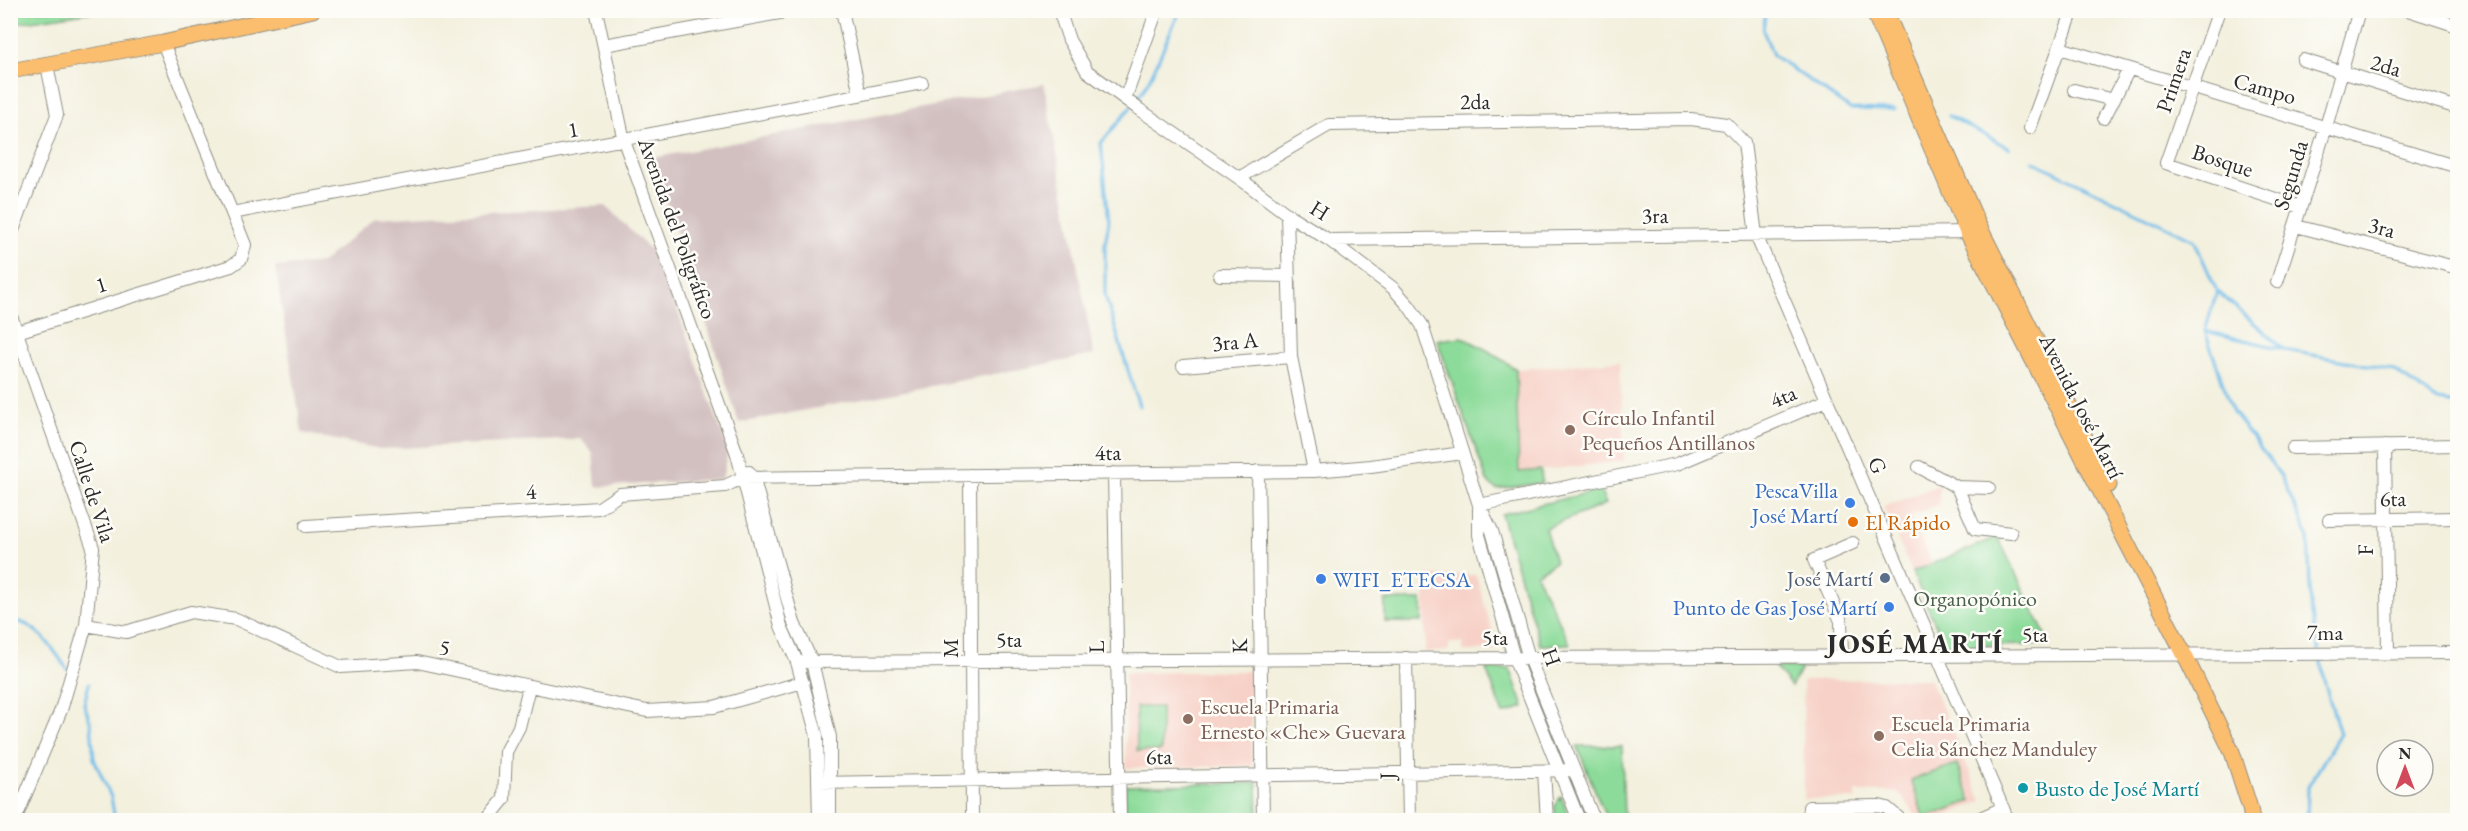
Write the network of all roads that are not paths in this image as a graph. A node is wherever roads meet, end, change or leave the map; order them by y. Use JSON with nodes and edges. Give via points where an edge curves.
{"nodes":[{"id":1,"x":596,"y":10,"type":"edge"},
{"id":2,"x":796,"y":10,"type":"edge"},
{"id":3,"x":842,"y":10,"type":"edge"},
{"id":4,"x":1059,"y":10,"type":"edge"},
{"id":5,"x":1157,"y":10,"type":"edge"},
{"id":6,"x":1873,"y":10,"type":"edge"},
{"id":7,"x":1885,"y":10,"type":"edge"},
{"id":8,"x":2073,"y":10,"type":"edge"},
{"id":9,"x":2219,"y":10,"type":"edge"},
{"id":10,"x":2359,"y":10,"type":"edge"},
{"id":11,"x":2408,"y":10,"type":"edge"},
{"id":12,"x":306,"y":11,"type":"edge"},
{"id":13,"x":2457,"y":26,"type":"edge"},
{"id":14,"x":163,"y":43,"type":"junction"},
{"id":15,"x":604,"y":45,"type":"junction"},
{"id":16,"x":2060,"y":48,"type":"junction"},
{"id":17,"x":2303,"y":60,"type":"dead end"},
{"id":18,"x":47,"y":65,"type":"junction"},
{"id":19,"x":2129,"y":69,"type":"junction"},
{"id":20,"x":10,"y":71,"type":"edge"},
{"id":21,"x":2340,"y":73,"type":"junction"},
{"id":22,"x":921,"y":83,"type":"dead end"},
{"id":23,"x":2193,"y":89,"type":"junction"},
{"id":24,"x":2074,"y":90,"type":"dead end"},
{"id":25,"x":860,"y":95,"type":"junction"},
{"id":26,"x":1125,"y":99,"type":"junction"},
{"id":27,"x":2113,"y":100,"type":"junction"},
{"id":28,"x":2457,"y":108,"type":"edge"},
{"id":29,"x":2104,"y":118,"type":"dead end"},
{"id":30,"x":1726,"y":124,"type":"joint"},
{"id":31,"x":2326,"y":127,"type":"junction"},
{"id":32,"x":2030,"y":128,"type":"dead end"},
{"id":33,"x":624,"y":141,"type":"junction"},
{"id":34,"x":2166,"y":163,"type":"joint"},
{"id":35,"x":2457,"y":167,"type":"edge"},
{"id":36,"x":1239,"y":178,"type":"junction"},
{"id":37,"x":2301,"y":207,"type":"junction"},
{"id":38,"x":232,"y":213,"type":"junction"},
{"id":39,"x":1287,"y":214,"type":"junction"},
{"id":40,"x":2296,"y":226,"type":"junction"},
{"id":41,"x":1974,"y":232,"type":"junction"},
{"id":42,"x":1756,"y":235,"type":"junction"},
{"id":43,"x":10,"y":238,"type":"edge"},
{"id":44,"x":1329,"y":240,"type":"junction"},
{"id":45,"x":2457,"y":268,"type":"edge"},
{"id":46,"x":1220,"y":276,"type":"dead end"},
{"id":47,"x":1289,"y":276,"type":"junction"},
{"id":48,"x":2277,"y":282,"type":"dead end"},
{"id":49,"x":10,"y":313,"type":"edge"},
{"id":50,"x":16,"y":332,"type":"junction"},
{"id":51,"x":1291,"y":357,"type":"junction"},
{"id":52,"x":1183,"y":366,"type":"dead end"},
{"id":53,"x":1827,"y":400,"type":"junction"},
{"id":54,"x":2457,"y":445,"type":"edge"},
{"id":55,"x":2385,"y":446,"type":"junction"},
{"id":56,"x":2293,"y":448,"type":"dead end"},
{"id":57,"x":1462,"y":453,"type":"junction"},
{"id":58,"x":1919,"y":467,"type":"dead end"},
{"id":59,"x":1258,"y":471,"type":"junction"},
{"id":60,"x":1314,"y":471,"type":"junction"},
{"id":61,"x":1114,"y":473,"type":"junction"},
{"id":62,"x":970,"y":475,"type":"junction"},
{"id":63,"x":747,"y":478,"type":"junction"},
{"id":64,"x":1957,"y":487,"type":"junction"},
{"id":65,"x":1989,"y":488,"type":"dead end"},
{"id":66,"x":1479,"y":505,"type":"junction"},
{"id":67,"x":2457,"y":518,"type":"edge"},
{"id":68,"x":2329,"y":520,"type":"dead end"},
{"id":69,"x":2386,"y":520,"type":"junction"},
{"id":70,"x":306,"y":526,"type":"dead end"},
{"id":71,"x":2011,"y":533,"type":"dead end"},
{"id":72,"x":1853,"y":543,"type":"dead end"},
{"id":73,"x":86,"y":625,"type":"junction"},
{"id":74,"x":2388,"y":653,"type":"junction"},
{"id":75,"x":2457,"y":653,"type":"edge"},
{"id":76,"x":2189,"y":654,"type":"junction"},
{"id":77,"x":1842,"y":656,"type":"junction"},
{"id":78,"x":1938,"y":656,"type":"junction"},
{"id":79,"x":1406,"y":658,"type":"junction"},
{"id":80,"x":1514,"y":658,"type":"junction"},
{"id":81,"x":1529,"y":658,"type":"junction"},
{"id":82,"x":1260,"y":659,"type":"junction"},
{"id":83,"x":1117,"y":660,"type":"junction"},
{"id":84,"x":971,"y":661,"type":"junction"},
{"id":85,"x":797,"y":662,"type":"junction"},
{"id":86,"x":812,"y":662,"type":"junction"},
{"id":87,"x":802,"y":682,"type":"junction"},
{"id":88,"x":530,"y":687,"type":"junction"},
{"id":89,"x":1558,"y":770,"type":"junction"},
{"id":90,"x":1573,"y":770,"type":"junction"},
{"id":91,"x":1544,"y":771,"type":"junction"},
{"id":92,"x":1408,"y":773,"type":"junction"},
{"id":93,"x":1262,"y":775,"type":"junction"},
{"id":94,"x":1119,"y":778,"type":"junction"},
{"id":95,"x":972,"y":780,"type":"junction"},
{"id":96,"x":824,"y":782,"type":"junction"},
{"id":97,"x":2003,"y":808,"type":"junction"},
{"id":98,"x":13,"y":820,"type":"edge"},
{"id":99,"x":487,"y":820,"type":"edge"},
{"id":100,"x":819,"y":820,"type":"edge"},
{"id":101,"x":830,"y":820,"type":"edge"},
{"id":102,"x":972,"y":820,"type":"edge"},
{"id":103,"x":1120,"y":820,"type":"edge"},
{"id":104,"x":1263,"y":820,"type":"edge"},
{"id":105,"x":1409,"y":820,"type":"edge"},
{"id":106,"x":1547,"y":820,"type":"edge"},
{"id":107,"x":1579,"y":820,"type":"edge"},
{"id":108,"x":1594,"y":820,"type":"edge"},
{"id":109,"x":1810,"y":820,"type":"edge"},
{"id":110,"x":1900,"y":820,"type":"edge"},
{"id":111,"x":1976,"y":820,"type":"edge"},
{"id":112,"x":2008,"y":820,"type":"edge"},
{"id":113,"x":2252,"y":820,"type":"edge"},
{"id":114,"x":2260,"y":820,"type":"edge"}],
"edges":[{"from":1,"to":15,"type":"street","name":"Avenida del Poligráfico"},
{"from":2,"to":15,"type":"street"},
{"from":3,"to":25,"type":"street"},
{"from":4,"to":26,"type":"street","name":"H","via":[[1069,40],[1087,71]]},
{"from":5,"to":26,"type":"street"},
{"from":6,"to":41,"type":"main road","name":"Avenida José Martí"},
{"from":7,"to":41,"type":"main road","name":"Avenida José Martí"},
{"from":8,"to":16,"type":"street"},
{"from":9,"to":23,"type":"street","name":"Primera"},
{"from":10,"to":21,"type":"street","name":"Segunda"},
{"from":11,"to":13,"type":"street"},
{"from":12,"to":14,"type":"main road"},
{"from":14,"to":18,"type":"main road"},
{"from":14,"to":38,"type":"street"},
{"from":15,"to":33,"type":"street","name":"Avenida del Poligráfico"},
{"from":16,"to":19,"type":"street","name":"Campo"},
{"from":16,"to":32,"type":"street"},
{"from":17,"to":21,"type":"street","name":"2da"},
{"from":18,"to":20,"type":"main road"},
{"from":18,"to":43,"type":"street","via":[[57,115]]},
{"from":19,"to":23,"type":"street","name":"Campo"},
{"from":19,"to":27,"type":"street"},
{"from":21,"to":28,"type":"street","name":"2da"},
{"from":21,"to":31,"type":"street","name":"Segunda"},
{"from":22,"to":25,"type":"street","name":"1"},
{"from":23,"to":31,"type":"street","name":"Campo"},
{"from":23,"to":34,"type":"street","name":"Primera"},
{"from":24,"to":27,"type":"street"},
{"from":25,"to":33,"type":"street","name":"1"},
{"from":26,"to":36,"type":"street","name":"H"},
{"from":27,"to":29,"type":"street"},
{"from":30,"to":36,"type":"street","name":"2da","via":[[1691,119],[1329,125]]},
{"from":30,"to":42,"type":"street","name":"G","via":[[1744,143]]},
{"from":31,"to":35,"type":"street","name":"Campo"},
{"from":31,"to":37,"type":"street","name":"Segunda"},
{"from":33,"to":38,"type":"street","name":"1"},
{"from":33,"to":63,"type":"street","name":"Avenida del Poligráfico"},
{"from":34,"to":37,"type":"street","name":"Bosque"},
{"from":36,"to":39,"type":"street","name":"H"},
{"from":37,"to":40,"type":"street","name":"Segunda"},
{"from":38,"to":50,"type":"street","name":"1","via":[[245,245],[241,259],[231,266]]},
{"from":39,"to":44,"type":"street","name":"H"},
{"from":39,"to":47,"type":"street"},
{"from":40,"to":45,"type":"street","name":"3ra"},
{"from":40,"to":48,"type":"street","name":"Segunda"},
{"from":41,"to":42,"type":"street","name":"3ra"},
{"from":41,"to":76,"type":"main road","name":"Avenida José Martí"},
{"from":42,"to":44,"type":"street","name":"3ra"},
{"from":42,"to":53,"type":"street","name":"G"},
{"from":44,"to":57,"type":"street","name":"H","via":[[1393,288],[1422,325]]},
{"from":46,"to":47,"type":"street"},
{"from":47,"to":51,"type":"street"},
{"from":49,"to":50,"type":"street","name":"Calle de Vila"},
{"from":50,"to":73,"type":"street","name":"Calle de Vila","via":[[93,548]]},
{"from":51,"to":52,"type":"street","name":"3ra A"},
{"from":51,"to":60,"type":"street"},
{"from":53,"to":66,"type":"street","name":"4ta","via":[[1677,464]]},
{"from":53,"to":78,"type":"street","name":"G"},
{"from":54,"to":55,"type":"street"},
{"from":55,"to":56,"type":"street"},
{"from":55,"to":69,"type":"street","name":"F"},
{"from":57,"to":60,"type":"street","name":"4ta"},
{"from":57,"to":66,"type":"street","name":"H"},
{"from":58,"to":64,"type":"street"},
{"from":59,"to":60,"type":"street","name":"4ta"},
{"from":59,"to":61,"type":"street","name":"4ta"},
{"from":59,"to":82,"type":"street","name":"K"},
{"from":61,"to":62,"type":"street","name":"4ta"},
{"from":61,"to":83,"type":"street","name":"L"},
{"from":62,"to":63,"type":"street","name":"4ta"},
{"from":62,"to":84,"type":"street","name":"M"},
{"from":63,"to":70,"type":"street","name":"4","via":[[725,486],[620,494],[599,508]]},
{"from":63,"to":85,"type":"street","name":"Avenida del Poligráfico","via":[[781,626]]},
{"from":63,"to":86,"type":"street","name":"Avenida del Poligráfico","via":[[794,622]]},
{"from":64,"to":65,"type":"street"},
{"from":64,"to":71,"type":"street","via":[[1975,529]]},
{"from":66,"to":80,"type":"street","name":"H","via":[[1479,535]]},
{"from":66,"to":81,"type":"street","name":"H","via":[[1492,531]]},
{"from":67,"to":69,"type":"street","name":"6ta"},
{"from":68,"to":69,"type":"street","name":"6ta"},
{"from":69,"to":74,"type":"street","name":"F"},
{"from":72,"to":77,"type":"street","via":[[1814,560],[1841,621]]},
{"from":73,"to":88,"type":"street","name":"5","via":[[126,632],[191,612],[236,620],[341,667],[417,662]]},
{"from":73,"to":98,"type":"street","name":"Calle de Vila","via":[[61,710]]},
{"from":74,"to":75,"type":"street","name":"7ma"},
{"from":74,"to":76,"type":"street","name":"7ma"},
{"from":76,"to":78,"type":"street","name":"5ta"},
{"from":76,"to":113,"type":"main road","name":"Avenida José Martí","via":[[2232,752]]},
{"from":76,"to":114,"type":"main road","name":"Avenida José Martí","via":[[2238,749]]},
{"from":77,"to":78,"type":"street","name":"5ta"},
{"from":77,"to":81,"type":"street","name":"5ta"},
{"from":78,"to":97,"type":"street","name":"G"},
{"from":79,"to":80,"type":"street","name":"5ta"},
{"from":79,"to":82,"type":"street","name":"5ta"},
{"from":79,"to":92,"type":"street","name":"J"},
{"from":80,"to":81,"type":"street","name":"5ta"},
{"from":80,"to":89,"type":"street","name":"H"},
{"from":81,"to":90,"type":"street","name":"H"},
{"from":82,"to":83,"type":"street","name":"5ta"},
{"from":82,"to":93,"type":"street","name":"K"},
{"from":83,"to":84,"type":"street","name":"5ta"},
{"from":83,"to":94,"type":"street","name":"L"},
{"from":84,"to":86,"type":"street","name":"5ta"},
{"from":84,"to":95,"type":"street","name":"M"},
{"from":85,"to":86,"type":"street","name":"5ta"},
{"from":85,"to":87,"type":"street","name":"Avenida del Poligráfico"},
{"from":86,"to":96,"type":"street","name":"Avenida del Poligráfico","via":[[830,737]]},
{"from":87,"to":88,"type":"street","name":"5","via":[[714,707],[647,711]]},
{"from":87,"to":96,"type":"street","name":"Avenida del Poligráfico","via":[[817,736]]},
{"from":88,"to":99,"type":"street","via":[[519,727],[506,752],[504,799]]},
{"from":89,"to":90,"type":"street","name":"6ta"},
{"from":89,"to":91,"type":"street","name":"6ta"},
{"from":89,"to":107,"type":"street","name":"H"},
{"from":90,"to":108,"type":"street","name":"H"},
{"from":91,"to":92,"type":"street","name":"6ta"},
{"from":91,"to":106,"type":"street"},
{"from":92,"to":93,"type":"street","name":"6ta"},
{"from":92,"to":105,"type":"street","name":"J"},
{"from":93,"to":94,"type":"street","name":"6ta"},
{"from":93,"to":104,"type":"street","name":"K"},
{"from":94,"to":95,"type":"street","name":"6ta"},
{"from":94,"to":103,"type":"street","name":"L"},
{"from":95,"to":96,"type":"street","name":"6ta"},
{"from":95,"to":102,"type":"street","name":"M"},
{"from":96,"to":100,"type":"street","name":"Avenida del Poligráfico"},
{"from":96,"to":101,"type":"street","name":"Avenida del Poligráfico"},
{"from":97,"to":111,"type":"street"},
{"from":97,"to":112,"type":"street","name":"G"},
{"from":109,"to":110,"type":"street","via":[[1809,807],[1879,806]]}]}
